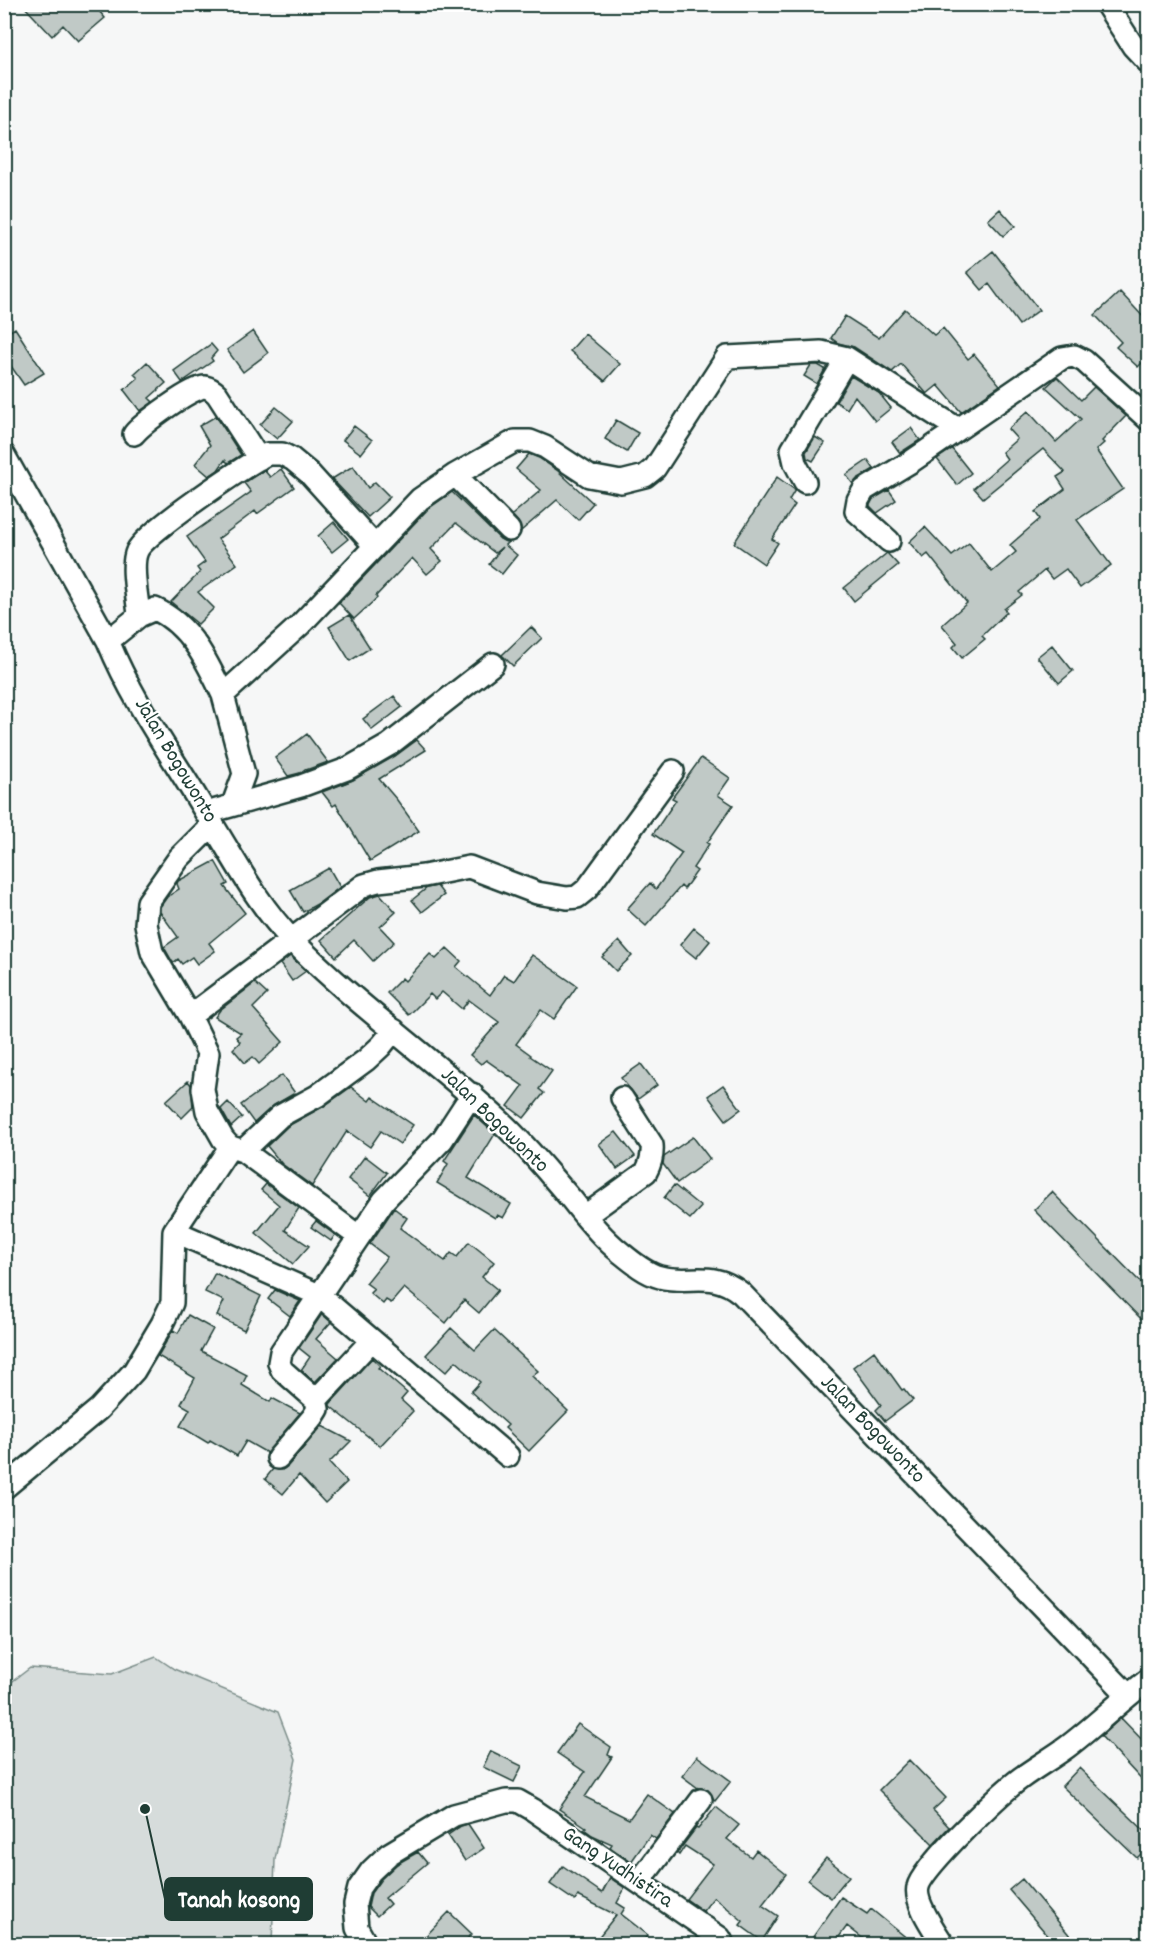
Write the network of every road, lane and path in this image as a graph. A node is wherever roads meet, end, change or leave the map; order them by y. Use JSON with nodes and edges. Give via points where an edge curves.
{"nodes":[{"id":1,"x":1106,"y":4,"type":"edge"},
{"id":2,"x":1149,"y":62,"type":"edge"},
{"id":3,"x":847,"y":358,"type":"junction"},
{"id":4,"x":1149,"y":419,"type":"edge"},
{"id":5,"x":958,"y":429,"type":"junction"},
{"id":6,"x":134,"y":434,"type":"dead end"},
{"id":7,"x":4,"y":455,"type":"edge"},
{"id":8,"x":259,"y":459,"type":"junction"},
{"id":9,"x":454,"y":475,"type":"junction"},
{"id":10,"x":805,"y":482,"type":"dead end"},
{"id":11,"x":509,"y":530,"type":"dead end"},
{"id":12,"x":889,"y":542,"type":"dead end"},
{"id":13,"x":374,"y":545,"type":"junction"},
{"id":14,"x":139,"y":616,"type":"junction"},
{"id":15,"x":108,"y":641,"type":"junction"},
{"id":16,"x":493,"y":664,"type":"dead end"},
{"id":17,"x":223,"y":695,"type":"junction"},
{"id":18,"x":673,"y":771,"type":"dead end"},
{"id":19,"x":233,"y":804,"type":"junction"},
{"id":20,"x":209,"y":819,"type":"junction"},
{"id":21,"x":291,"y":939,"type":"junction"},
{"id":22,"x":190,"y":1016,"type":"junction"},
{"id":23,"x":394,"y":1030,"type":"junction"},
{"id":24,"x":472,"y":1094,"type":"junction"},
{"id":25,"x":622,"y":1098,"type":"dead end"},
{"id":26,"x":236,"y":1149,"type":"junction"},
{"id":27,"x":585,"y":1216,"type":"junction"},
{"id":28,"x":174,"y":1231,"type":"junction"},
{"id":29,"x":358,"y":1236,"type":"junction"},
{"id":30,"x":319,"y":1295,"type":"junction"},
{"id":31,"x":372,"y":1340,"type":"junction"},
{"id":32,"x":316,"y":1400,"type":"junction"},
{"id":33,"x":508,"y":1456,"type":"dead end"},
{"id":34,"x":278,"y":1458,"type":"dead end"},
{"id":35,"x":4,"y":1488,"type":"edge"},
{"id":36,"x":1149,"y":1680,"type":"edge"},
{"id":37,"x":1128,"y":1695,"type":"junction"},
{"id":38,"x":701,"y":1800,"type":"dead end"},
{"id":39,"x":639,"y":1882,"type":"junction"},
{"id":40,"x":366,"y":1944,"type":"edge"},
{"id":41,"x":723,"y":1944,"type":"edge"},
{"id":42,"x":943,"y":1944,"type":"edge"}],
"edges":[{"from":1,"to":2,"type":"street","via":[[1133,46]]},
{"from":3,"to":5,"type":"street"},
{"from":3,"to":9,"type":"street","via":[[821,352],[727,357],[655,468],[645,476],[621,482],[589,476],[530,441],[515,441]]},
{"from":3,"to":10,"type":"street","via":[[792,450]]},
{"from":4,"to":5,"type":"street","via":[[1074,356],[1062,358]]},
{"from":5,"to":12,"type":"street","via":[[864,490],[856,511]]},
{"from":6,"to":8,"type":"street","via":[[188,394],[207,387],[217,394]]},
{"from":7,"to":15,"type":"street","name":"Jalan Bogowonto"},
{"from":8,"to":13,"type":"street","via":[[274,453],[292,459]]},
{"from":8,"to":14,"type":"street","via":[[159,527],[137,550],[134,561]]},
{"from":9,"to":11,"type":"street"},
{"from":9,"to":13,"type":"street","via":[[420,499]]},
{"from":13,"to":17,"type":"street","via":[[300,625]]},
{"from":14,"to":15,"type":"street"},
{"from":14,"to":17,"type":"street","via":[[155,609],[178,622],[204,656]]},
{"from":15,"to":20,"type":"street","name":"Jalan Bogowonto","via":[[121,672]]},
{"from":16,"to":19,"type":"street","via":[[389,745],[347,769]]},
{"from":17,"to":19,"type":"street","via":[[244,774]]},
{"from":18,"to":21,"type":"street","via":[[587,889],[577,897],[537,893],[470,867],[364,885]]},
{"from":19,"to":20,"type":"street"},
{"from":20,"to":21,"type":"street","name":"Jalan Bogowonto","via":[[251,890]]},
{"from":20,"to":22,"type":"street","via":[[148,902],[146,924],[152,952]]},
{"from":21,"to":22,"type":"street"},
{"from":21,"to":23,"type":"street","name":"Jalan Bogowonto"},
{"from":22,"to":26,"type":"street","via":[[208,1053],[203,1089],[207,1111],[223,1140]]},
{"from":23,"to":24,"type":"street","name":"Jalan Bogowonto"},
{"from":23,"to":26,"type":"street","via":[[366,1060]]},
{"from":24,"to":27,"type":"street","name":"Jalan Bogowonto","via":[[527,1146]]},
{"from":24,"to":29,"type":"street","via":[[442,1140],[384,1200]]},
{"from":25,"to":27,"type":"street","via":[[652,1145],[650,1165],[646,1172]]},
{"from":26,"to":28,"type":"street"},
{"from":26,"to":29,"type":"street"},
{"from":27,"to":37,"type":"street","name":"Jalan Bogowonto","via":[[618,1251],[647,1271],[660,1277],[720,1280],[741,1293]]},
{"from":28,"to":30,"type":"street"},
{"from":28,"to":35,"type":"street","via":[[172,1303],[134,1371],[99,1409]]},
{"from":29,"to":30,"type":"street"},
{"from":30,"to":31,"type":"street"},
{"from":30,"to":32,"type":"street","via":[[281,1352],[279,1363],[285,1374]]},
{"from":31,"to":32,"type":"street"},
{"from":31,"to":33,"type":"street"},
{"from":32,"to":34,"type":"street","via":[[316,1413]]},
{"from":36,"to":37,"type":"street"},
{"from":37,"to":42,"type":"street","via":[[1067,1747],[1019,1779],[942,1852],[921,1878],[921,1905]]},
{"from":38,"to":39,"type":"street"},
{"from":39,"to":40,"type":"street","name":"Gang Yudhistira","via":[[532,1809],[518,1801],[506,1801],[454,1815],[389,1854],[371,1871],[359,1888],[355,1904],[357,1928]]},
{"from":39,"to":41,"type":"street","name":"Gang Yudhistira","via":[[720,1938]]}]}
